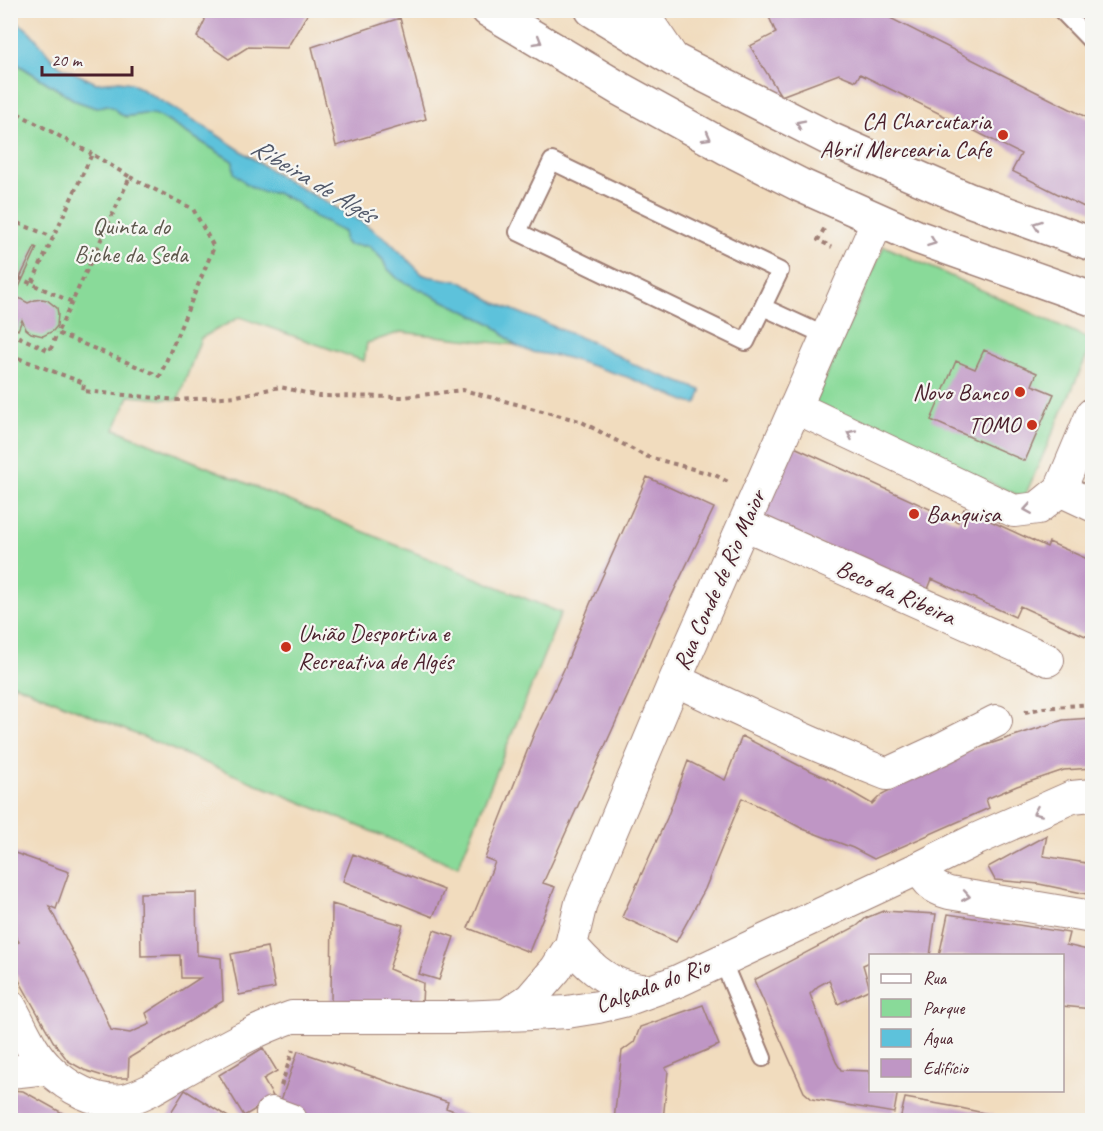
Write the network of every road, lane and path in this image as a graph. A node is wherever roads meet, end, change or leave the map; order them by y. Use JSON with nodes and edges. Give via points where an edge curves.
{"nodes":[{"id":1,"x":488,"y":10,"type":"edge"},
{"id":2,"x":592,"y":10,"type":"edge"},
{"id":3,"x":640,"y":10,"type":"edge"},
{"id":4,"x":1061,"y":10,"type":"edge"},
{"id":5,"x":1092,"y":42,"type":"edge"},
{"id":6,"x":674,"y":60,"type":"junction"},
{"id":7,"x":10,"y":109,"type":"edge"},
{"id":8,"x":17,"y":114,"type":"junction"},
{"id":9,"x":10,"y":128,"type":"edge"},
{"id":10,"x":92,"y":154,"type":"junction"},
{"id":11,"x":130,"y":177,"type":"junction"},
{"id":12,"x":10,"y":182,"type":"edge"},
{"id":13,"x":10,"y":186,"type":"edge"},
{"id":14,"x":10,"y":220,"type":"edge"},
{"id":15,"x":878,"y":220,"type":"junction"},
{"id":16,"x":53,"y":237,"type":"junction"},
{"id":17,"x":1092,"y":244,"type":"edge"},
{"id":18,"x":10,"y":274,"type":"edge"},
{"id":19,"x":31,"y":285,"type":"junction"},
{"id":20,"x":1092,"y":299,"type":"edge"},
{"id":21,"x":72,"y":303,"type":"junction"},
{"id":22,"x":763,"y":307,"type":"junction"},
{"id":23,"x":10,"y":333,"type":"edge"},
{"id":24,"x":57,"y":333,"type":"junction"},
{"id":25,"x":826,"y":336,"type":"junction"},
{"id":26,"x":10,"y":355,"type":"edge"},
{"id":27,"x":795,"y":407,"type":"junction"},
{"id":28,"x":1092,"y":418,"type":"edge"},
{"id":29,"x":1060,"y":490,"type":"junction"},
{"id":30,"x":1092,"y":505,"type":"edge"},
{"id":31,"x":750,"y":511,"type":"junction"},
{"id":32,"x":1048,"y":660,"type":"dead end"},
{"id":33,"x":675,"y":680,"type":"junction"},
{"id":34,"x":1092,"y":704,"type":"edge"},
{"id":35,"x":996,"y":721,"type":"joint"},
{"id":36,"x":1092,"y":795,"type":"edge"},
{"id":37,"x":919,"y":868,"type":"junction"},
{"id":38,"x":1092,"y":917,"type":"edge"},
{"id":39,"x":571,"y":945,"type":"junction"},
{"id":40,"x":722,"y":960,"type":"junction"},
{"id":41,"x":650,"y":991,"type":"junction"},
{"id":42,"x":10,"y":1006,"type":"edge"},
{"id":43,"x":506,"y":1015,"type":"junction"},
{"id":44,"x":294,"y":1044,"type":"dead end"},
{"id":45,"x":763,"y":1058,"type":"dead end"},
{"id":46,"x":48,"y":1068,"type":"junction"},
{"id":47,"x":10,"y":1072,"type":"edge"},
{"id":48,"x":128,"y":1110,"type":"edge"},
{"id":49,"x":281,"y":1117,"type":"edge"}],
"edges":[{"from":1,"to":15,"type":"street","one_way":true,"via":[[727,148]]},
{"from":2,"to":6,"type":"street"},
{"from":3,"to":6,"type":"street"},
{"from":4,"to":5,"type":"lane"},
{"from":17,"to":6,"type":"street","one_way":true,"via":[[969,200],[830,139]]},
{"from":7,"to":8,"type":"path"},
{"from":8,"to":9,"type":"path"},
{"from":8,"to":10,"type":"path"},
{"from":10,"to":11,"type":"path"},
{"from":10,"to":16,"type":"path"},
{"from":11,"to":21,"type":"path"},
{"from":11,"to":24,"type":"path","via":[[193,209],[214,247],[160,376]]},
{"from":12,"to":13,"type":"path"},
{"from":14,"to":16,"type":"path"},
{"from":15,"to":20,"type":"street","one_way":true},
{"from":15,"to":25,"type":"street","name":"Rua Conde de Rio Maior"},
{"from":16,"to":19,"type":"path"},
{"from":18,"to":19,"type":"path"},
{"from":19,"to":21,"type":"path"},
{"from":21,"to":24,"type":"path"},
{"from":22,"to":22,"type":"lane","via":[[780,271],[552,162],[518,232],[746,342]]},
{"from":22,"to":25,"type":"lane"},
{"from":23,"to":24,"type":"path","via":[[50,351]]},
{"from":25,"to":27,"type":"street","name":"Rua Conde de Rio Maior"},
{"from":26,"to":31,"type":"path","via":[[84,383],[83,391],[178,400],[237,396],[280,387],[319,396],[404,397],[463,390],[580,421],[645,456],[715,475]]},
{"from":29,"to":27,"type":"street","one_way":true,"via":[[1038,508],[1014,511]]},
{"from":27,"to":31,"type":"street","name":"Rua Conde de Rio Maior"},
{"from":28,"to":29,"type":"street"},
{"from":29,"to":30,"type":"street"},
{"from":31,"to":32,"type":"street","name":"Beco da Ribeira"},
{"from":31,"to":33,"type":"street","name":"Rua Conde de Rio Maior"},
{"from":33,"to":35,"type":"street","via":[[887,774]]},
{"from":33,"to":39,"type":"street","name":"Rua Conde de Rio Maior","via":[[581,903]]},
{"from":34,"to":35,"type":"path","via":[[1043,708]]},
{"from":36,"to":37,"type":"street","name":"Calçada do Rio","one_way":true,"via":[[1072,797]]},
{"from":37,"to":38,"type":"street","one_way":true,"via":[[937,890]]},
{"from":37,"to":40,"type":"street","name":"Calçada do Rio"},
{"from":39,"to":41,"type":"street","via":[[599,973],[628,987]]},
{"from":39,"to":43,"type":"street","name":"Rua Conde de Rio Maior","via":[[530,999]]},
{"from":40,"to":41,"type":"street","name":"Calçada do Rio"},
{"from":40,"to":45,"type":"lane"},
{"from":41,"to":43,"type":"street","name":"Calçada do Rio","via":[[598,1007]]},
{"from":42,"to":46,"type":"street"},
{"from":43,"to":48,"type":"street","name":"Calçada do Rio","via":[[292,1017],[250,1034],[146,1092]]},
{"from":44,"to":49,"type":"path"},
{"from":46,"to":47,"type":"street"},
{"from":46,"to":48,"type":"street","via":[[75,1089]]}]}
